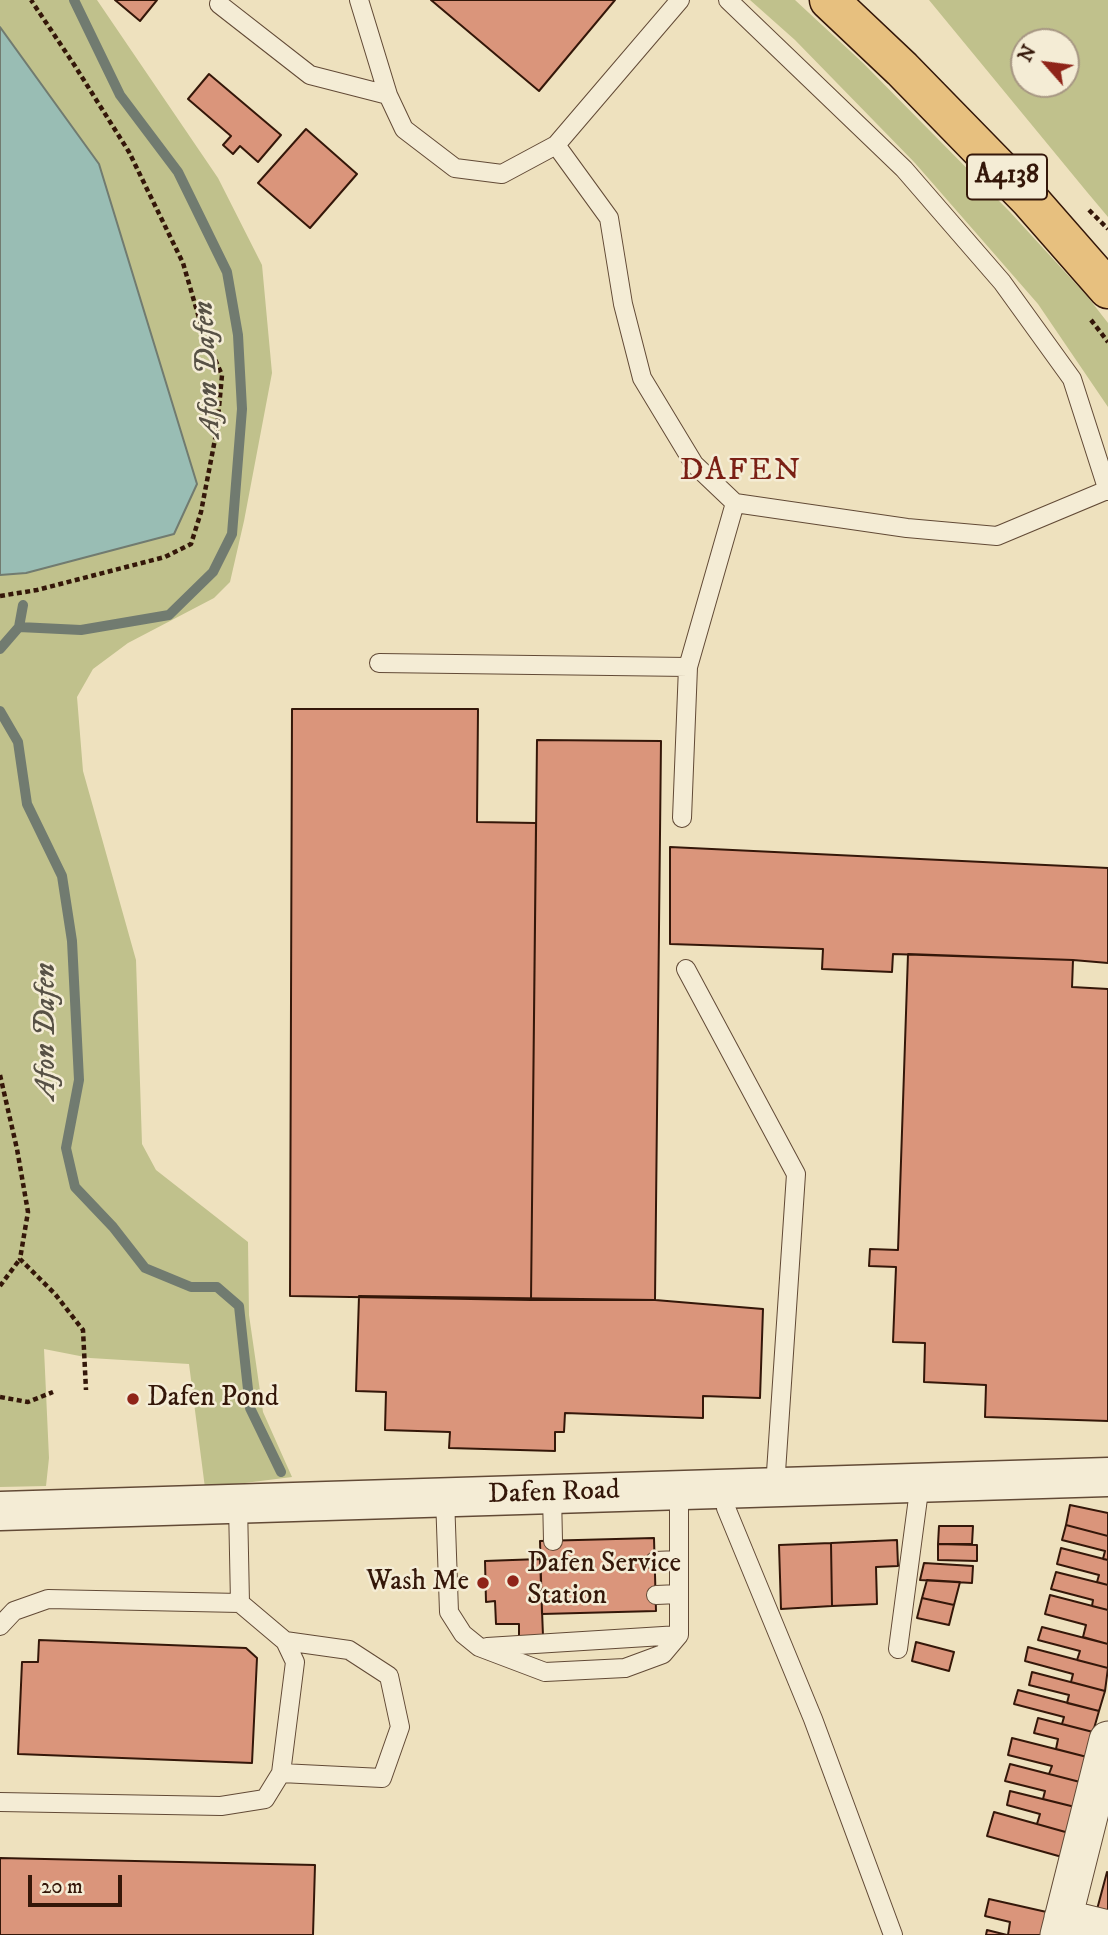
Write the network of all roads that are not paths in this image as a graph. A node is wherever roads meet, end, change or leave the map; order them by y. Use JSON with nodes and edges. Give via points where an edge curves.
{"nodes":[{"id":1,"x":359,"y":0,"type":"edge"},
{"id":2,"x":680,"y":0,"type":"edge"},
{"id":3,"x":728,"y":0,"type":"edge"},
{"id":4,"x":829,"y":0,"type":"edge"},
{"id":5,"x":219,"y":4,"type":"dead end"},
{"id":6,"x":388,"y":95,"type":"junction"},
{"id":7,"x":556,"y":145,"type":"junction"},
{"id":8,"x":1108,"y":289,"type":"edge"},
{"id":9,"x":1107,"y":491,"type":"edge"},
{"id":10,"x":735,"y":503,"type":"junction"},
{"id":11,"x":379,"y":663,"type":"dead end"},
{"id":12,"x":688,"y":667,"type":"junction"},
{"id":13,"x":682,"y":818,"type":"dead end"},
{"id":14,"x":686,"y":969,"type":"dead end"},
{"id":15,"x":1108,"y":1477,"type":"edge"},
{"id":16,"x":920,"y":1483,"type":"junction"},
{"id":17,"x":775,"y":1487,"type":"junction"},
{"id":18,"x":726,"y":1488,"type":"junction"},
{"id":19,"x":679,"y":1490,"type":"junction"},
{"id":20,"x":552,"y":1494,"type":"junction"},
{"id":21,"x":445,"y":1497,"type":"junction"},
{"id":22,"x":238,"y":1504,"type":"junction"},
{"id":23,"x":0,"y":1511,"type":"edge"},
{"id":24,"x":553,"y":1541,"type":"dead end"},
{"id":25,"x":679,"y":1560,"type":"junction"},
{"id":26,"x":655,"y":1561,"type":"dead end"},
{"id":27,"x":679,"y":1594,"type":"junction"},
{"id":28,"x":656,"y":1595,"type":"dead end"},
{"id":29,"x":240,"y":1603,"type":"junction"},
{"id":30,"x":0,"y":1626,"type":"edge"},
{"id":31,"x":679,"y":1635,"type":"junction"},
{"id":32,"x":285,"y":1641,"type":"junction"},
{"id":33,"x":479,"y":1647,"type":"junction"},
{"id":34,"x":898,"y":1649,"type":"dead end"},
{"id":35,"x":1108,"y":1740,"type":"edge"},
{"id":36,"x":281,"y":1773,"type":"junction"},
{"id":37,"x":0,"y":1802,"type":"edge"},
{"id":38,"x":1061,"y":1927,"type":"edge"},
{"id":39,"x":1108,"y":1928,"type":"edge"},
{"id":40,"x":892,"y":1935,"type":"edge"}],
"edges":[{"from":1,"to":6,"type":"lane"},
{"from":2,"to":7,"type":"lane"},
{"from":3,"to":9,"type":"lane","via":[[904,169],[1002,282],[1072,379]]},
{"from":4,"to":8,"type":"highway","number":"A4138","via":[[1021,191]]},
{"from":5,"to":6,"type":"lane","via":[[310,75]]},
{"from":6,"to":7,"type":"lane","via":[[404,129],[455,168],[502,174]]},
{"from":7,"to":10,"type":"lane","via":[[609,218],[623,304],[642,378],[694,464]]},
{"from":9,"to":10,"type":"lane","via":[[997,536]]},
{"from":10,"to":12,"type":"lane"},
{"from":11,"to":12,"type":"lane"},
{"from":12,"to":13,"type":"lane"},
{"from":14,"to":17,"type":"lane","via":[[796,1174]]},
{"from":15,"to":16,"type":"street","name":"Dafen Road"},
{"from":16,"to":17,"type":"street","name":"Dafen Road"},
{"from":16,"to":34,"type":"lane"},
{"from":17,"to":18,"type":"street","name":"Dafen Road"},
{"from":18,"to":19,"type":"street","name":"Dafen Road"},
{"from":18,"to":40,"type":"lane","via":[[726,1508],[813,1719]]},
{"from":19,"to":20,"type":"street","name":"Dafen Road"},
{"from":19,"to":25,"type":"lane"},
{"from":20,"to":21,"type":"street","name":"Dafen Road"},
{"from":20,"to":24,"type":"lane"},
{"from":21,"to":22,"type":"street","name":"Dafen Road"},
{"from":21,"to":33,"type":"lane","via":[[449,1612],[463,1634]]},
{"from":22,"to":23,"type":"street","name":"Dafen Road"},
{"from":22,"to":29,"type":"lane"},
{"from":25,"to":26,"type":"lane"},
{"from":25,"to":27,"type":"lane"},
{"from":27,"to":28,"type":"lane"},
{"from":27,"to":31,"type":"lane"},
{"from":29,"to":30,"type":"lane","via":[[48,1599],[14,1611]]},
{"from":29,"to":32,"type":"lane"},
{"from":31,"to":33,"type":"lane"},
{"from":31,"to":33,"type":"lane","via":[[663,1654],[625,1668],[545,1672]]},
{"from":32,"to":36,"type":"lane","via":[[295,1662]]},
{"from":32,"to":36,"type":"lane","via":[[349,1650],[388,1676],[400,1727],[382,1778]]},
{"from":35,"to":38,"type":"street"},
{"from":36,"to":37,"type":"lane","via":[[265,1799],[221,1806]]},
{"from":38,"to":39,"type":"street"}]}
